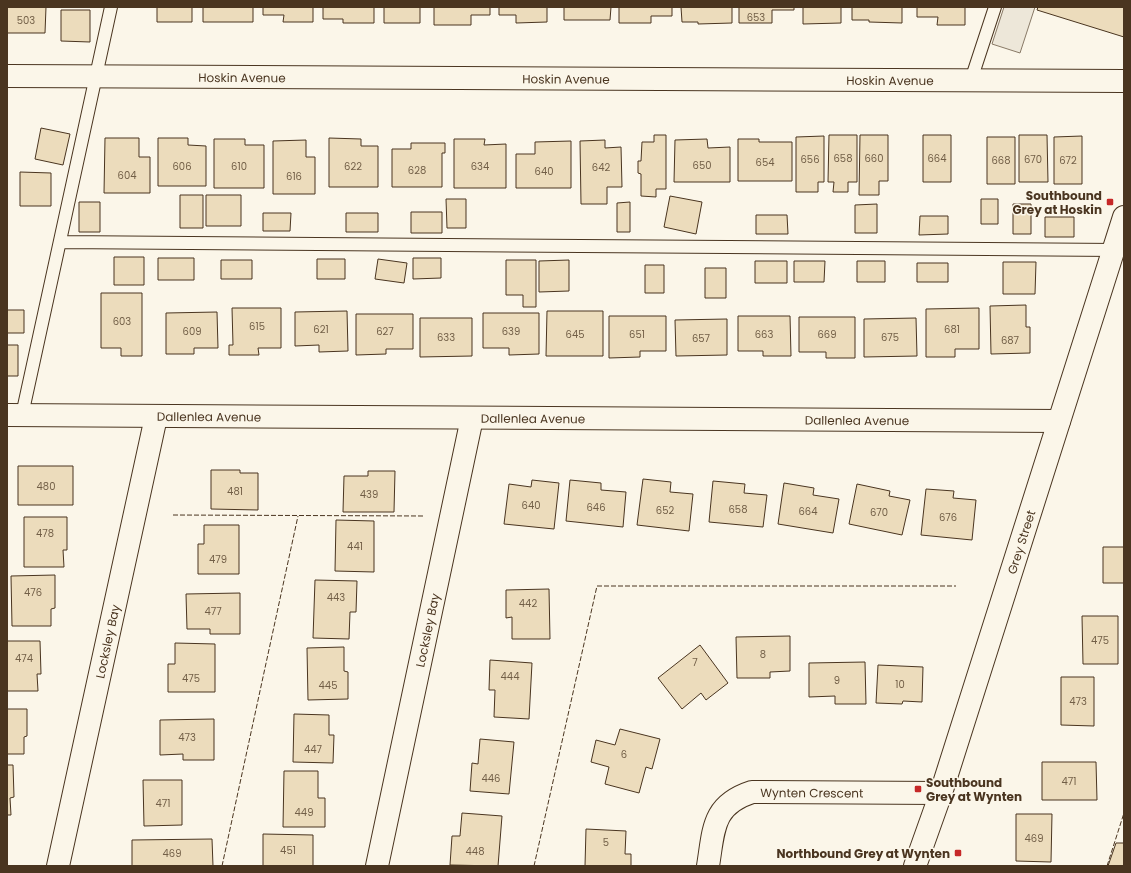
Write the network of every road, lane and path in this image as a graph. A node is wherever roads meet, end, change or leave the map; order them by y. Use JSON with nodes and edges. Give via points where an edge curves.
{"nodes":[{"id":1,"x":111,"y":7,"type":"edge"},
{"id":2,"x":995,"y":7,"type":"edge"},
{"id":3,"x":7,"y":76,"type":"edge"},
{"id":4,"x":98,"y":76,"type":"junction"},
{"id":5,"x":971,"y":80,"type":"junction"},
{"id":6,"x":1124,"y":81,"type":"edge"},
{"id":7,"x":1124,"y":217,"type":"edge"},
{"id":8,"x":60,"y":242,"type":"junction"},
{"id":9,"x":1119,"y":250,"type":"edge"},
{"id":10,"x":14,"y":415,"type":"edge"},
{"id":11,"x":156,"y":417,"type":"junction"},
{"id":12,"x":472,"y":418,"type":"junction"},
{"id":13,"x":1059,"y":421,"type":"junction"},
{"id":14,"x":941,"y":793,"type":"junction"},
{"id":15,"x":58,"y":866,"type":"edge"},
{"id":16,"x":377,"y":866,"type":"edge"},
{"id":17,"x":708,"y":866,"type":"edge"},
{"id":18,"x":915,"y":866,"type":"edge"}],
"edges":[{"from":1,"to":4,"type":"lane"},
{"from":2,"to":5,"type":"lane"},
{"from":3,"to":4,"type":"street","name":"Hoskin Avenue"},
{"from":4,"to":5,"type":"street","name":"Hoskin Avenue"},
{"from":4,"to":8,"type":"lane"},
{"from":5,"to":6,"type":"street","name":"Hoskin Avenue"},
{"from":7,"to":9,"type":"street","name":"Grey Street"},
{"from":8,"to":9,"type":"lane"},
{"from":8,"to":10,"type":"lane"},
{"from":9,"to":13,"type":"street","name":"Grey Street"},
{"from":10,"to":11,"type":"street","name":"Dallenlea Avenue"},
{"from":11,"to":12,"type":"street","name":"Dallenlea Avenue"},
{"from":11,"to":15,"type":"street","name":"Locksley Bay"},
{"from":12,"to":13,"type":"street","name":"Dallenlea Avenue"},
{"from":12,"to":16,"type":"street","name":"Locksley Bay"},
{"from":13,"to":14,"type":"street","name":"Grey Street"},
{"from":14,"to":17,"type":"street","name":"Wynten Crescent","via":[[752,792],[738,797],[725,806],[714,829]]},
{"from":14,"to":18,"type":"street","name":"Grey Street"}]}
